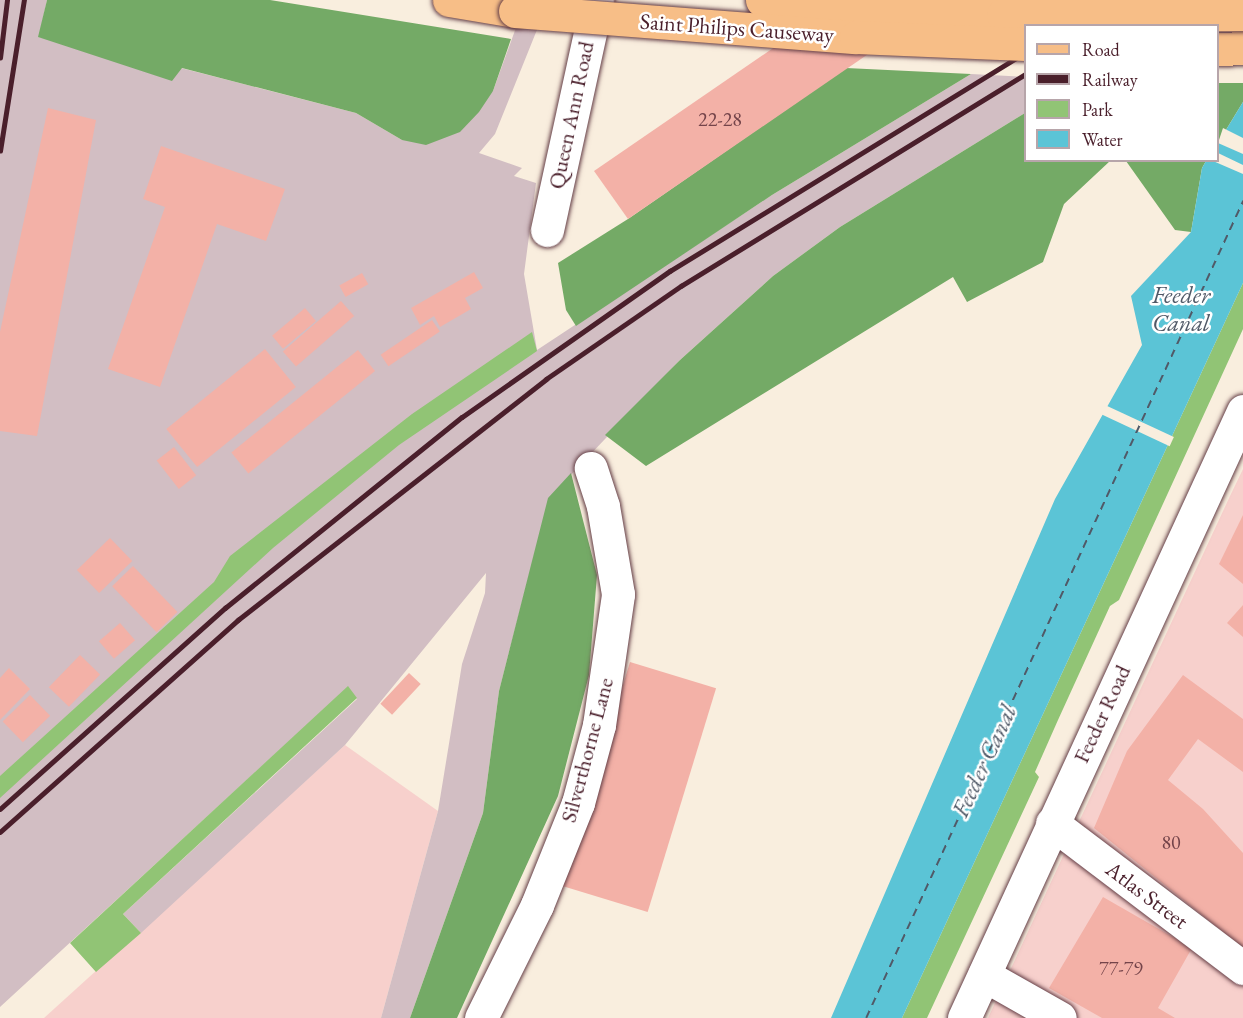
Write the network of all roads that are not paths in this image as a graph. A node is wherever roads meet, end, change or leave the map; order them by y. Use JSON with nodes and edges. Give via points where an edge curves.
{"nodes":[{"id":1,"x":449,"y":0,"type":"edge"},
{"id":2,"x":597,"y":0,"type":"edge"},
{"id":3,"x":762,"y":0,"type":"edge"},
{"id":4,"x":1243,"y":14,"type":"edge"},
{"id":5,"x":1024,"y":44,"type":"edge"},
{"id":6,"x":1243,"y":48,"type":"edge"},
{"id":7,"x":1219,"y":49,"type":"edge"},
{"id":8,"x":546,"y":230,"type":"dead end"},
{"id":9,"x":1243,"y":411,"type":"edge"},
{"id":10,"x":591,"y":468,"type":"dead end"},
{"id":11,"x":1052,"y":823,"type":"junction"},
{"id":12,"x":1243,"y":968,"type":"edge"},
{"id":13,"x":984,"y":975,"type":"junction"},
{"id":14,"x":481,"y":1018,"type":"edge"},
{"id":15,"x":964,"y":1018,"type":"edge"},
{"id":16,"x":1060,"y":1018,"type":"edge"}],
"edges":[{"from":1,"to":5,"type":"main road","name":"Saint Philips Causeway","bridge":true,"via":[[515,11],[844,37]]},
{"from":2,"to":8,"type":"street","name":"Queen Ann Road"},
{"from":3,"to":4,"type":"main road","name":"Saint Philips Causeway","bridge":true,"via":[[1003,15]]},
{"from":6,"to":7,"type":"main road"},
{"from":9,"to":11,"type":"street","name":"Feeder Road"},
{"from":10,"to":14,"type":"street","name":"Silverthorne Lane","via":[[603,506],[618,594],[599,725],[578,803],[541,895]]},
{"from":11,"to":12,"type":"street","name":"Atlas Street"},
{"from":11,"to":13,"type":"street","name":"Feeder Road"},
{"from":13,"to":15,"type":"street","name":"Feeder Road"},
{"from":13,"to":16,"type":"street"}]}
